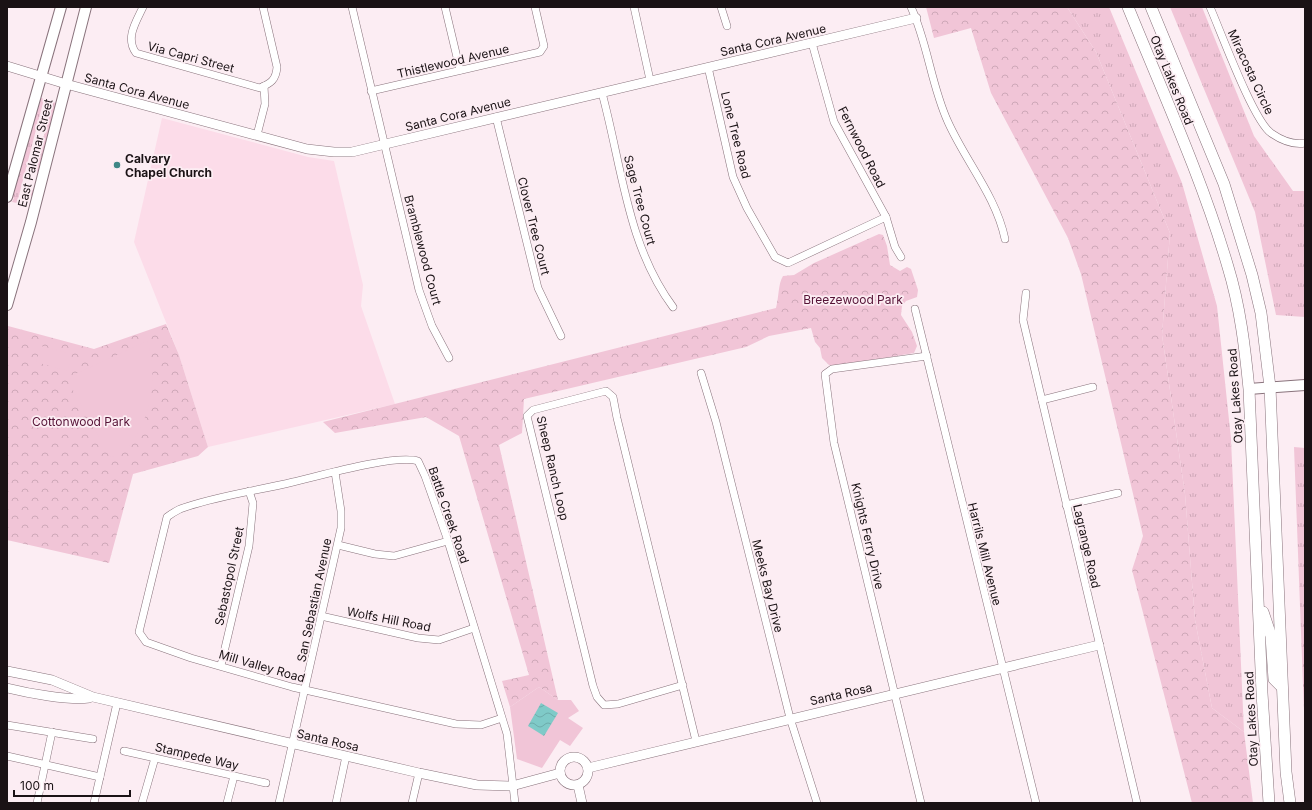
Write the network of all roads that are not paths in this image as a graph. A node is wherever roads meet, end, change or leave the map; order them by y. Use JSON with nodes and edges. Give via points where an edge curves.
{"nodes":[{"id":1,"x":61,"y":7,"type":"edge"},
{"id":2,"x":86,"y":7,"type":"edge"},
{"id":3,"x":143,"y":7,"type":"edge"},
{"id":4,"x":262,"y":7,"type":"edge"},
{"id":5,"x":352,"y":7,"type":"edge"},
{"id":6,"x":445,"y":7,"type":"edge"},
{"id":7,"x":534,"y":7,"type":"edge"},
{"id":8,"x":634,"y":7,"type":"edge"},
{"id":9,"x":721,"y":7,"type":"edge"},
{"id":10,"x":911,"y":7,"type":"edge"},
{"id":11,"x":1128,"y":7,"type":"edge"},
{"id":12,"x":1151,"y":7,"type":"edge"},
{"id":13,"x":1210,"y":7,"type":"edge"},
{"id":14,"x":916,"y":18,"type":"junction"},
{"id":15,"x":727,"y":26,"type":"dead end"},
{"id":16,"x":812,"y":43,"type":"junction"},
{"id":17,"x":7,"y":66,"type":"edge"},
{"id":18,"x":708,"y":67,"type":"junction"},
{"id":19,"x":460,"y":70,"type":"junction"},
{"id":20,"x":41,"y":76,"type":"junction"},
{"id":21,"x":650,"y":80,"type":"junction"},
{"id":22,"x":66,"y":84,"type":"junction"},
{"id":23,"x":264,"y":86,"type":"junction"},
{"id":24,"x":371,"y":91,"type":"junction"},
{"id":25,"x":602,"y":93,"type":"junction"},
{"id":26,"x":496,"y":117,"type":"junction"},
{"id":27,"x":257,"y":135,"type":"junction"},
{"id":28,"x":1305,"y":143,"type":"edge"},
{"id":29,"x":385,"y":144,"type":"junction"},
{"id":30,"x":7,"y":196,"type":"edge"},
{"id":31,"x":886,"y":217,"type":"junction"},
{"id":32,"x":1005,"y":239,"type":"dead end"},
{"id":33,"x":900,"y":257,"type":"dead end"},
{"id":34,"x":1026,"y":293,"type":"dead end"},
{"id":35,"x":7,"y":305,"type":"edge"},
{"id":36,"x":673,"y":307,"type":"dead end"},
{"id":37,"x":915,"y":309,"type":"dead end"},
{"id":38,"x":561,"y":336,"type":"dead end"},
{"id":39,"x":927,"y":356,"type":"junction"},
{"id":40,"x":449,"y":358,"type":"dead end"},
{"id":41,"x":701,"y":373,"type":"dead end"},
{"id":42,"x":1305,"y":386,"type":"edge"},
{"id":43,"x":1093,"y":387,"type":"dead end"},
{"id":44,"x":1270,"y":387,"type":"junction"},
{"id":45,"x":1249,"y":389,"type":"junction"},
{"id":46,"x":1042,"y":400,"type":"junction"},
{"id":47,"x":335,"y":472,"type":"junction"},
{"id":48,"x":249,"y":492,"type":"junction"},
{"id":49,"x":1118,"y":493,"type":"dead end"},
{"id":50,"x":1066,"y":505,"type":"junction"},
{"id":51,"x":167,"y":517,"type":"joint"},
{"id":52,"x":448,"y":541,"type":"junction"},
{"id":53,"x":338,"y":545,"type":"junction"},
{"id":54,"x":1258,"y":598,"type":"junction"},
{"id":55,"x":321,"y":616,"type":"junction"},
{"id":56,"x":474,"y":628,"type":"junction"},
{"id":57,"x":1099,"y":645,"type":"junction"},
{"id":58,"x":221,"y":665,"type":"junction"},
{"id":59,"x":1002,"y":668,"type":"junction"},
{"id":60,"x":7,"y":671,"type":"edge"},
{"id":61,"x":683,"y":685,"type":"junction"},
{"id":62,"x":1282,"y":687,"type":"junction"},
{"id":63,"x":7,"y":688,"type":"edge"},
{"id":64,"x":305,"y":690,"type":"junction"},
{"id":65,"x":894,"y":695,"type":"junction"},
{"id":66,"x":93,"y":697,"type":"junction"},
{"id":67,"x":117,"y":703,"type":"junction"},
{"id":68,"x":502,"y":718,"type":"junction"},
{"id":69,"x":790,"y":718,"type":"junction"},
{"id":70,"x":7,"y":725,"type":"edge"},
{"id":71,"x":52,"y":732,"type":"junction"},
{"id":72,"x":93,"y":739,"type":"dead end"},
{"id":73,"x":696,"y":741,"type":"junction"},
{"id":74,"x":292,"y":744,"type":"junction"},
{"id":75,"x":124,"y":751,"type":"dead end"},
{"id":76,"x":7,"y":756,"type":"edge"},
{"id":77,"x":346,"y":756,"type":"junction"},
{"id":78,"x":155,"y":758,"type":"junction"},
{"id":79,"x":46,"y":764,"type":"junction"},
{"id":80,"x":588,"y":768,"type":"junction"},
{"id":81,"x":560,"y":773,"type":"junction"},
{"id":82,"x":419,"y":774,"type":"junction"},
{"id":83,"x":234,"y":776,"type":"junction"},
{"id":84,"x":100,"y":777,"type":"junction"},
{"id":85,"x":266,"y":783,"type":"dead end"},
{"id":86,"x":578,"y":785,"type":"junction"},
{"id":87,"x":512,"y":786,"type":"junction"},
{"id":88,"x":37,"y":803,"type":"edge"},
{"id":89,"x":94,"y":803,"type":"edge"},
{"id":90,"x":142,"y":803,"type":"edge"},
{"id":91,"x":227,"y":803,"type":"edge"},
{"id":92,"x":278,"y":803,"type":"edge"},
{"id":93,"x":336,"y":803,"type":"edge"},
{"id":94,"x":412,"y":803,"type":"edge"},
{"id":95,"x":515,"y":803,"type":"edge"},
{"id":96,"x":582,"y":803,"type":"edge"},
{"id":97,"x":817,"y":803,"type":"edge"},
{"id":98,"x":921,"y":803,"type":"edge"},
{"id":99,"x":1036,"y":803,"type":"edge"},
{"id":100,"x":1137,"y":803,"type":"edge"},
{"id":101,"x":1269,"y":803,"type":"edge"},
{"id":102,"x":1290,"y":803,"type":"edge"}],
"edges":[{"from":1,"to":20,"type":"main road","name":"East Palomar Street"},
{"from":2,"to":22,"type":"main road","name":"East Palomar Street"},
{"from":3,"to":23,"type":"street","name":"Via Capri Street","via":[[131,36],[136,53],[260,88]]},
{"from":4,"to":23,"type":"street","via":[[277,67],[272,82]]},
{"from":5,"to":24,"type":"street","name":"Bramblewood Court"},
{"from":6,"to":19,"type":"street"},
{"from":7,"to":19,"type":"street","name":"Thistlewood Avenue","via":[[544,46],[540,52]]},
{"from":8,"to":21,"type":"street"},
{"from":9,"to":15,"type":"street"},
{"from":10,"to":14,"type":"street"},
{"from":11,"to":45,"type":"main road","name":"Otay Lakes Road","via":[[1202,185],[1228,267],[1245,350]]},
{"from":12,"to":44,"type":"main road","name":"Otay Lakes Road","via":[[1224,184],[1258,298]]},
{"from":13,"to":28,"type":"street","name":"Miracosta Circle","via":[[1257,116],[1270,133],[1297,144]]},
{"from":14,"to":16,"type":"street","name":"Santa Cora Avenue"},
{"from":14,"to":32,"type":"street","via":[[932,81],[948,123],[995,207]]},
{"from":16,"to":18,"type":"street","name":"Santa Cora Avenue"},
{"from":16,"to":31,"type":"street","name":"Fernwood Road","via":[[834,122]]},
{"from":17,"to":20,"type":"street","name":"Santa Cora Avenue"},
{"from":18,"to":21,"type":"street","name":"Santa Cora Avenue"},
{"from":18,"to":31,"type":"street","name":"Lone Tree Road","via":[[733,177],[775,257],[788,263]]},
{"from":19,"to":24,"type":"street","name":"Thistlewood Avenue"},
{"from":20,"to":22,"type":"street","name":"Santa Cora Avenue"},
{"from":20,"to":30,"type":"main road","name":"East Palomar Street"},
{"from":21,"to":25,"type":"street","name":"Santa Cora Avenue"},
{"from":22,"to":27,"type":"street","name":"Santa Cora Avenue"},
{"from":22,"to":35,"type":"main road","name":"East Palomar Street"},
{"from":23,"to":27,"type":"street","via":[[265,104]]},
{"from":24,"to":29,"type":"street","name":"Bramblewood Court"},
{"from":25,"to":26,"type":"street","name":"Santa Cora Avenue"},
{"from":25,"to":36,"type":"street","name":"Sage Tree Court","via":[[637,239],[650,272]]},
{"from":26,"to":29,"type":"street","name":"Santa Cora Avenue"},
{"from":26,"to":38,"type":"street","name":"Clover Tree Court","via":[[538,288]]},
{"from":27,"to":29,"type":"street","name":"Santa Cora Avenue","via":[[307,149],[334,152],[352,152]]},
{"from":29,"to":40,"type":"street","name":"Bramblewood Court","via":[[419,290],[432,326]]},
{"from":31,"to":33,"type":"street","name":"Fernwood Road"},
{"from":34,"to":46,"type":"street","name":"Lagrange Road","via":[[1023,320]]},
{"from":37,"to":39,"type":"street","name":"Harrils Mill Avenue"},
{"from":39,"to":59,"type":"street","name":"Harrils Mill Avenue"},
{"from":39,"to":65,"type":"street","name":"Knights Ferry Drive","via":[[832,369],[825,374],[834,443]]},
{"from":41,"to":69,"type":"street","name":"Meeks Bay Drive","via":[[716,422]]},
{"from":42,"to":44,"type":"main road"},
{"from":43,"to":46,"type":"street"},
{"from":44,"to":45,"type":"main road"},
{"from":44,"to":62,"type":"main road","name":"Otay Lakes Road"},
{"from":45,"to":54,"type":"main road","name":"Otay Lakes Road"},
{"from":46,"to":50,"type":"street","name":"Lagrange Road"},
{"from":47,"to":48,"type":"street","name":"Battle Creek Road"},
{"from":47,"to":52,"type":"street","name":"Battle Creek Road","via":[[392,461],[418,461]]},
{"from":47,"to":53,"type":"street","name":"San Sebastian Avenue","via":[[341,511]]},
{"from":48,"to":51,"type":"street","name":"Battle Creek Road","via":[[180,509]]},
{"from":48,"to":58,"type":"street","name":"Sebastopol Street","via":[[253,502],[249,546]]},
{"from":49,"to":50,"type":"street"},
{"from":50,"to":57,"type":"street","name":"Lagrange Road"},
{"from":51,"to":58,"type":"street","name":"Mill Valley Road","via":[[139,632],[146,642],[191,658]]},
{"from":52,"to":53,"type":"street","via":[[394,556]]},
{"from":52,"to":56,"type":"street","name":"Battle Creek Road"},
{"from":53,"to":55,"type":"street","name":"San Sebastian Avenue"},
{"from":54,"to":62,"type":"main road","via":[[1271,636],[1274,680]]},
{"from":54,"to":101,"type":"main road","name":"Otay Lakes Road"},
{"from":55,"to":56,"type":"street","name":"Wolfs Hill Road","via":[[418,638],[439,640]]},
{"from":55,"to":64,"type":"street","name":"San Sebastian Avenue"},
{"from":56,"to":68,"type":"street","name":"Battle Creek Road"},
{"from":57,"to":59,"type":"street","name":"Santa Rosa"},
{"from":57,"to":100,"type":"street","name":"Lagrange Road"},
{"from":58,"to":64,"type":"street","name":"Mill Valley Road"},
{"from":59,"to":65,"type":"street","name":"Santa Rosa"},
{"from":59,"to":99,"type":"street","name":"Harrils Mill Avenue"},
{"from":60,"to":66,"type":"street","name":"Santa Rosa","via":[[52,680]]},
{"from":61,"to":61,"type":"street","name":"Sheep Ranch Loop","via":[[613,397],[606,391],[533,410],[527,416],[597,698],[604,705],[618,704]]},
{"from":61,"to":73,"type":"street","name":"Sheep Ranch Loop"},
{"from":62,"to":102,"type":"main road","name":"Otay Lakes Road"},
{"from":63,"to":66,"type":"street","name":"Santa Rosa","via":[[71,698]]},
{"from":64,"to":68,"type":"street","name":"Mill Valley Road","via":[[456,724],[481,724]]},
{"from":64,"to":74,"type":"street","name":"San Sebastian Avenue"},
{"from":65,"to":69,"type":"street","name":"Santa Rosa"},
{"from":65,"to":98,"type":"street","name":"Knights Ferry Drive"},
{"from":66,"to":67,"type":"street","name":"Santa Rosa"},
{"from":67,"to":74,"type":"street","name":"Santa Rosa"},
{"from":67,"to":84,"type":"street"},
{"from":68,"to":87,"type":"street","name":"Battle Creek Road","via":[[510,752]]},
{"from":69,"to":73,"type":"street","name":"Santa Rosa"},
{"from":69,"to":97,"type":"street","name":"Meeks Bay Drive"},
{"from":70,"to":71,"type":"street"},
{"from":71,"to":72,"type":"street"},
{"from":71,"to":79,"type":"street"},
{"from":73,"to":80,"type":"street","name":"Santa Rosa"},
{"from":74,"to":77,"type":"street","name":"Santa Rosa"},
{"from":74,"to":92,"type":"street","name":"San Sebastian Avenue"},
{"from":75,"to":78,"type":"street","name":"Stampede Way"},
{"from":76,"to":79,"type":"street"},
{"from":77,"to":82,"type":"street","name":"Santa Rosa"},
{"from":77,"to":93,"type":"street"},
{"from":78,"to":83,"type":"street","name":"Stampede Way"},
{"from":78,"to":90,"type":"street"},
{"from":79,"to":84,"type":"street"},
{"from":79,"to":88,"type":"street"},
{"from":80,"to":81,"type":"street","via":[[580,758],[571,757],[564,761]]},
{"from":80,"to":86,"type":"street","via":[[587,776]]},
{"from":81,"to":86,"type":"street","via":[[568,784]]},
{"from":81,"to":87,"type":"street","name":"Santa Rosa"},
{"from":82,"to":87,"type":"street","name":"Santa Rosa","via":[[477,785]]},
{"from":82,"to":94,"type":"street"},
{"from":83,"to":85,"type":"street","name":"Stampede Way"},
{"from":83,"to":91,"type":"street"},
{"from":84,"to":89,"type":"street"},
{"from":86,"to":96,"type":"street"},
{"from":87,"to":95,"type":"street","name":"Battle Creek Road"}]}
